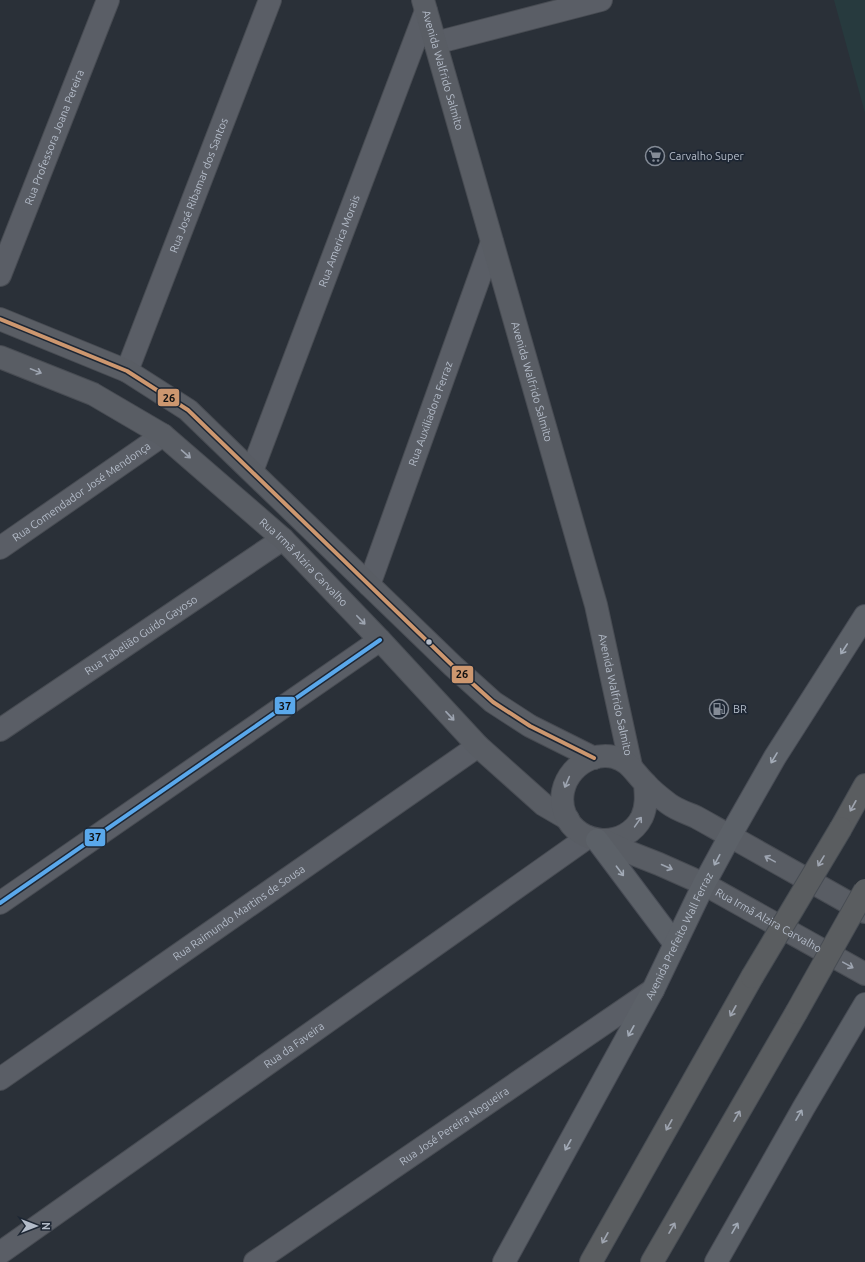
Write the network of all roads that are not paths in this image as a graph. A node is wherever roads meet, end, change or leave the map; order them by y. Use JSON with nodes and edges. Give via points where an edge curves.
{"nodes":[{"id":1,"x":108,"y":0,"type":"edge"},
{"id":2,"x":270,"y":0,"type":"edge"},
{"id":3,"x":601,"y":0,"type":"edge"},
{"id":4,"x":424,"y":6,"type":"edge"},
{"id":5,"x":435,"y":43,"type":"junction"},
{"id":6,"x":492,"y":242,"type":"junction"},
{"id":7,"x":0,"y":275,"type":"edge"},
{"id":8,"x":0,"y":319,"type":"edge"},
{"id":9,"x":4,"y":363,"type":"edge"},
{"id":10,"x":127,"y":371,"type":"junction"},
{"id":11,"x":163,"y":434,"type":"junction"},
{"id":12,"x":252,"y":471,"type":"junction"},
{"id":13,"x":282,"y":539,"type":"junction"},
{"id":14,"x":0,"y":548,"type":"edge"},
{"id":15,"x":369,"y":585,"type":"junction"},
{"id":16,"x":865,"y":616,"type":"edge"},
{"id":17,"x":380,"y":640,"type":"junction"},
{"id":18,"x":0,"y":730,"type":"edge"},
{"id":19,"x":478,"y":746,"type":"junction"},
{"id":20,"x":594,"y":758,"type":"junction"},
{"id":21,"x":631,"y":766,"type":"junction"},
{"id":22,"x":645,"y":784,"type":"junction"},
{"id":23,"x":865,"y":785,"type":"edge"},
{"id":24,"x":568,"y":819,"type":"junction"},
{"id":25,"x":730,"y":836,"type":"junction"},
{"id":26,"x":597,"y":839,"type":"junction"},
{"id":27,"x":704,"y":884,"type":"junction"},
{"id":28,"x":865,"y":890,"type":"edge"},
{"id":29,"x":0,"y":903,"type":"edge"},
{"id":30,"x":865,"y":912,"type":"edge"},
{"id":31,"x":675,"y":944,"type":"junction"},
{"id":32,"x":865,"y":974,"type":"edge"},
{"id":33,"x":653,"y":990,"type":"junction"},
{"id":34,"x":865,"y":1004,"type":"edge"},
{"id":35,"x":0,"y":1079,"type":"edge"},
{"id":36,"x":0,"y":1253,"type":"edge"},
{"id":37,"x":255,"y":1262,"type":"edge"},
{"id":38,"x":504,"y":1262,"type":"edge"},
{"id":39,"x":591,"y":1262,"type":"edge"},
{"id":40,"x":652,"y":1262,"type":"edge"},
{"id":41,"x":716,"y":1262,"type":"edge"}],
"edges":[{"from":1,"to":7,"type":"street","name":"Rua Professora Joana Pereira"},
{"from":2,"to":10,"type":"street","name":"Rua José Ribamar dos Santos"},
{"from":3,"to":5,"type":"street"},
{"from":4,"to":5,"type":"street","name":"Avenida Walfrido Salmito"},
{"from":4,"to":12,"type":"street","name":"Rua America Morais"},
{"from":5,"to":6,"type":"street","name":"Avenida Walfrido Salmito"},
{"from":6,"to":15,"type":"street","name":"Rua Auxiliadora Ferraz"},
{"from":6,"to":21,"type":"street","name":"Avenida Walfrido Salmito","via":[[596,605]]},
{"from":8,"to":10,"type":"street","name":"Rua Irmã Alzira Carvalho"},
{"from":9,"to":11,"type":"street","name":"Rua Irmã Alzira Carvalho","one_way":true,"via":[[93,394]]},
{"from":10,"to":12,"type":"street","name":"Rua Irmã Alzira Carvalho","via":[[188,410]]},
{"from":11,"to":13,"type":"street","name":"Rua Irmã Alzira Carvalho","one_way":true},
{"from":11,"to":14,"type":"street","name":"Rua Comendador José Mendonça"},
{"from":12,"to":15,"type":"street","name":"Rua Irmã Alzira Carvalho"},
{"from":13,"to":17,"type":"street","name":"Rua Irmã Alzira Carvalho","one_way":true},
{"from":13,"to":18,"type":"street","name":"Rua Tabelião Guido Gayoso"},
{"from":15,"to":20,"type":"street","name":"Rua Irmã Alzira Carvalho","via":[[493,702],[530,726]]},
{"from":16,"to":25,"type":"main road","name":"Avenida Prefeito Wall Ferraz","one_way":true,"via":[[775,756]]},
{"from":17,"to":19,"type":"street","name":"Rua Irmã Alzira Carvalho","one_way":true},
{"from":17,"to":29,"type":"street"},
{"from":19,"to":24,"type":"street","name":"Rua Irmã Alzira Carvalho","via":[[544,806]]},
{"from":19,"to":35,"type":"street","name":"Rua Raimundo Martins de Sousa"},
{"from":20,"to":21,"type":"street","name":"Rua Irmã Alzira Carvalho","via":[[614,757]]},
{"from":20,"to":24,"type":"street","name":"Rua Irmã Alzira Carvalho","one_way":true,"via":[[581,763],[571,773],[565,785],[563,799]]},
{"from":21,"to":22,"type":"street","name":"Rua Irmã Alzira Carvalho"},
{"from":22,"to":25,"type":"street","name":"Rua Irmã Alzira Carvalho","via":[[670,804]]},
{"from":26,"to":22,"type":"street","one_way":true,"via":[[620,837],[633,829],[642,816],[646,802]]},
{"from":23,"to":39,"type":"highway","one_way":true,"bridge":true},
{"from":24,"to":26,"type":"street","name":"Rua Irmã Alzira Carvalho","via":[[580,833]]},
{"from":25,"to":27,"type":"main road","name":"Avenida Prefeito Wall Ferraz","one_way":true},
{"from":30,"to":25,"type":"street","name":"Rua Irmã Alzira Carvalho","one_way":true},
{"from":26,"to":27,"type":"street","name":"Rua Irmã Alzira Carvalho","one_way":true},
{"from":26,"to":31,"type":"main road","one_way":true},
{"from":26,"to":36,"type":"street","name":"Rua da Faveira"},
{"from":27,"to":31,"type":"main road","name":"Avenida Prefeito Wall Ferraz"},
{"from":27,"to":32,"type":"street","name":"Rua Irmã Alzira Carvalho","one_way":true},
{"from":40,"to":28,"type":"highway","one_way":true,"bridge":true},
{"from":31,"to":33,"type":"main road","name":"Avenida Prefeito Wall Ferraz"},
{"from":33,"to":37,"type":"street","name":"Rua José Pereira Nogueira"},
{"from":33,"to":38,"type":"main road","name":"Avenida Prefeito Wall Ferraz","one_way":true},
{"from":41,"to":34,"type":"main road","one_way":true}]}
